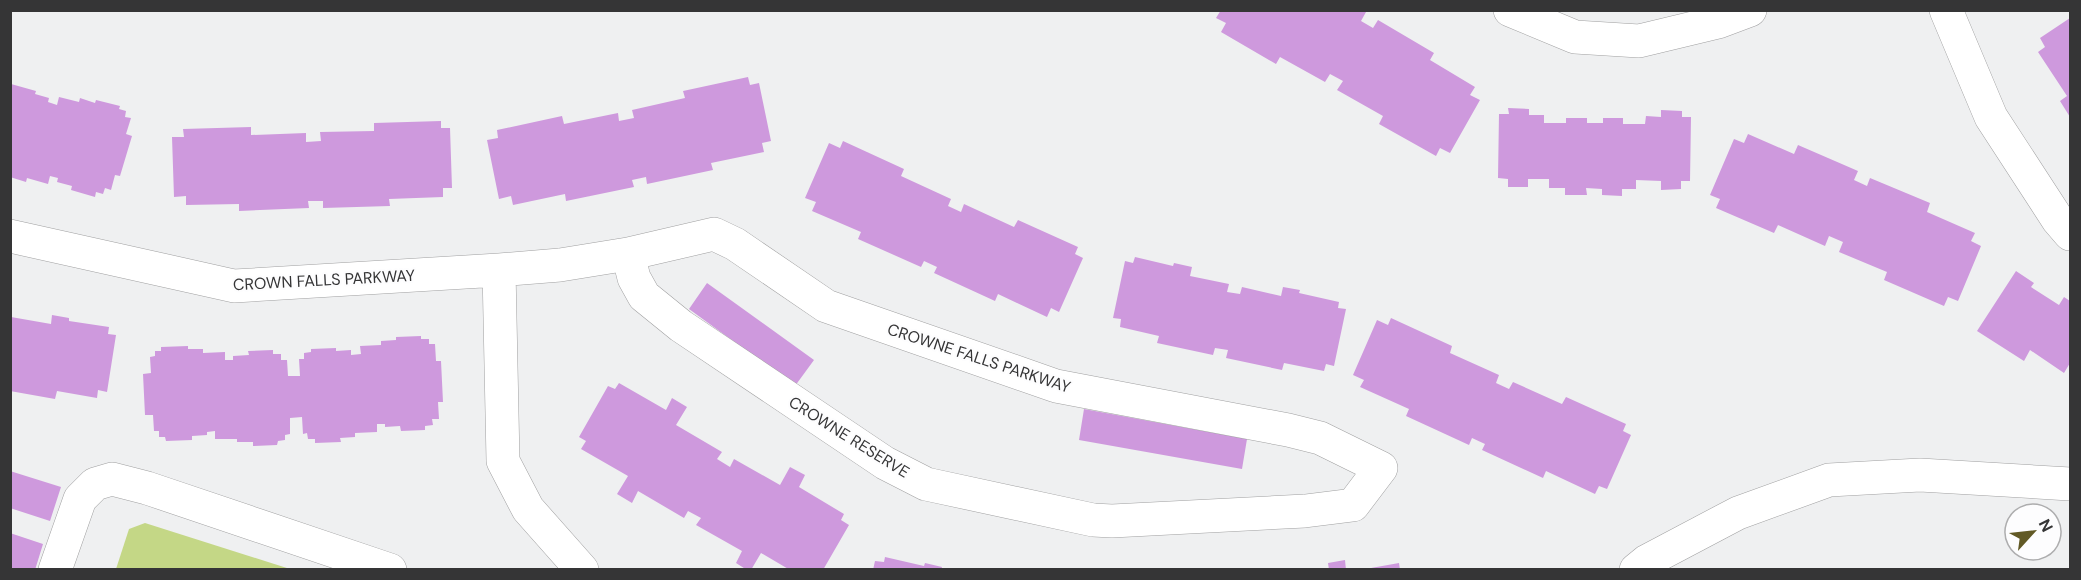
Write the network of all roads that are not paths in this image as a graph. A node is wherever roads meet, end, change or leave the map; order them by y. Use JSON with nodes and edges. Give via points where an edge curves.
{"nodes":[{"id":1,"x":1510,"y":10,"type":"edge"},
{"id":2,"x":1750,"y":10,"type":"edge"},
{"id":3,"x":1947,"y":10,"type":"edge"},
{"id":4,"x":2070,"y":234,"type":"edge"},
{"id":5,"x":10,"y":236,"type":"edge"},
{"id":6,"x":628,"y":254,"type":"junction"},
{"id":7,"x":499,"y":270,"type":"junction"},
{"id":8,"x":1381,"y":468,"type":"joint"},
{"id":9,"x":2070,"y":484,"type":"edge"},
{"id":10,"x":580,"y":569,"type":"edge"},
{"id":11,"x":55,"y":570,"type":"edge"},
{"id":12,"x":390,"y":570,"type":"edge"},
{"id":13,"x":1636,"y":570,"type":"edge"}],
"edges":[{"from":1,"to":2,"type":"street","via":[[1575,37],[1639,41]]},
{"from":3,"to":4,"type":"street","via":[[1991,117]]},
{"from":5,"to":7,"type":"street","name":"CROWN FALLS PARKWAY","via":[[234,286]]},
{"from":6,"to":7,"type":"street"},
{"from":6,"to":8,"type":"street","name":"CROWNE FALLS PARKWAY","via":[[714,234],[826,306],[1056,386],[1310,435]]},
{"from":6,"to":8,"type":"street","name":"CROWNE RESERVE","via":[[644,296],[681,326],[885,464],[926,484],[1112,521],[1353,505]]},
{"from":7,"to":10,"type":"street","via":[[503,461],[528,509]]},
{"from":9,"to":13,"type":"street","via":[[1920,475],[1829,480],[1738,513]]},
{"from":11,"to":12,"type":"street","via":[[80,498],[95,484],[112,479]]}]}
